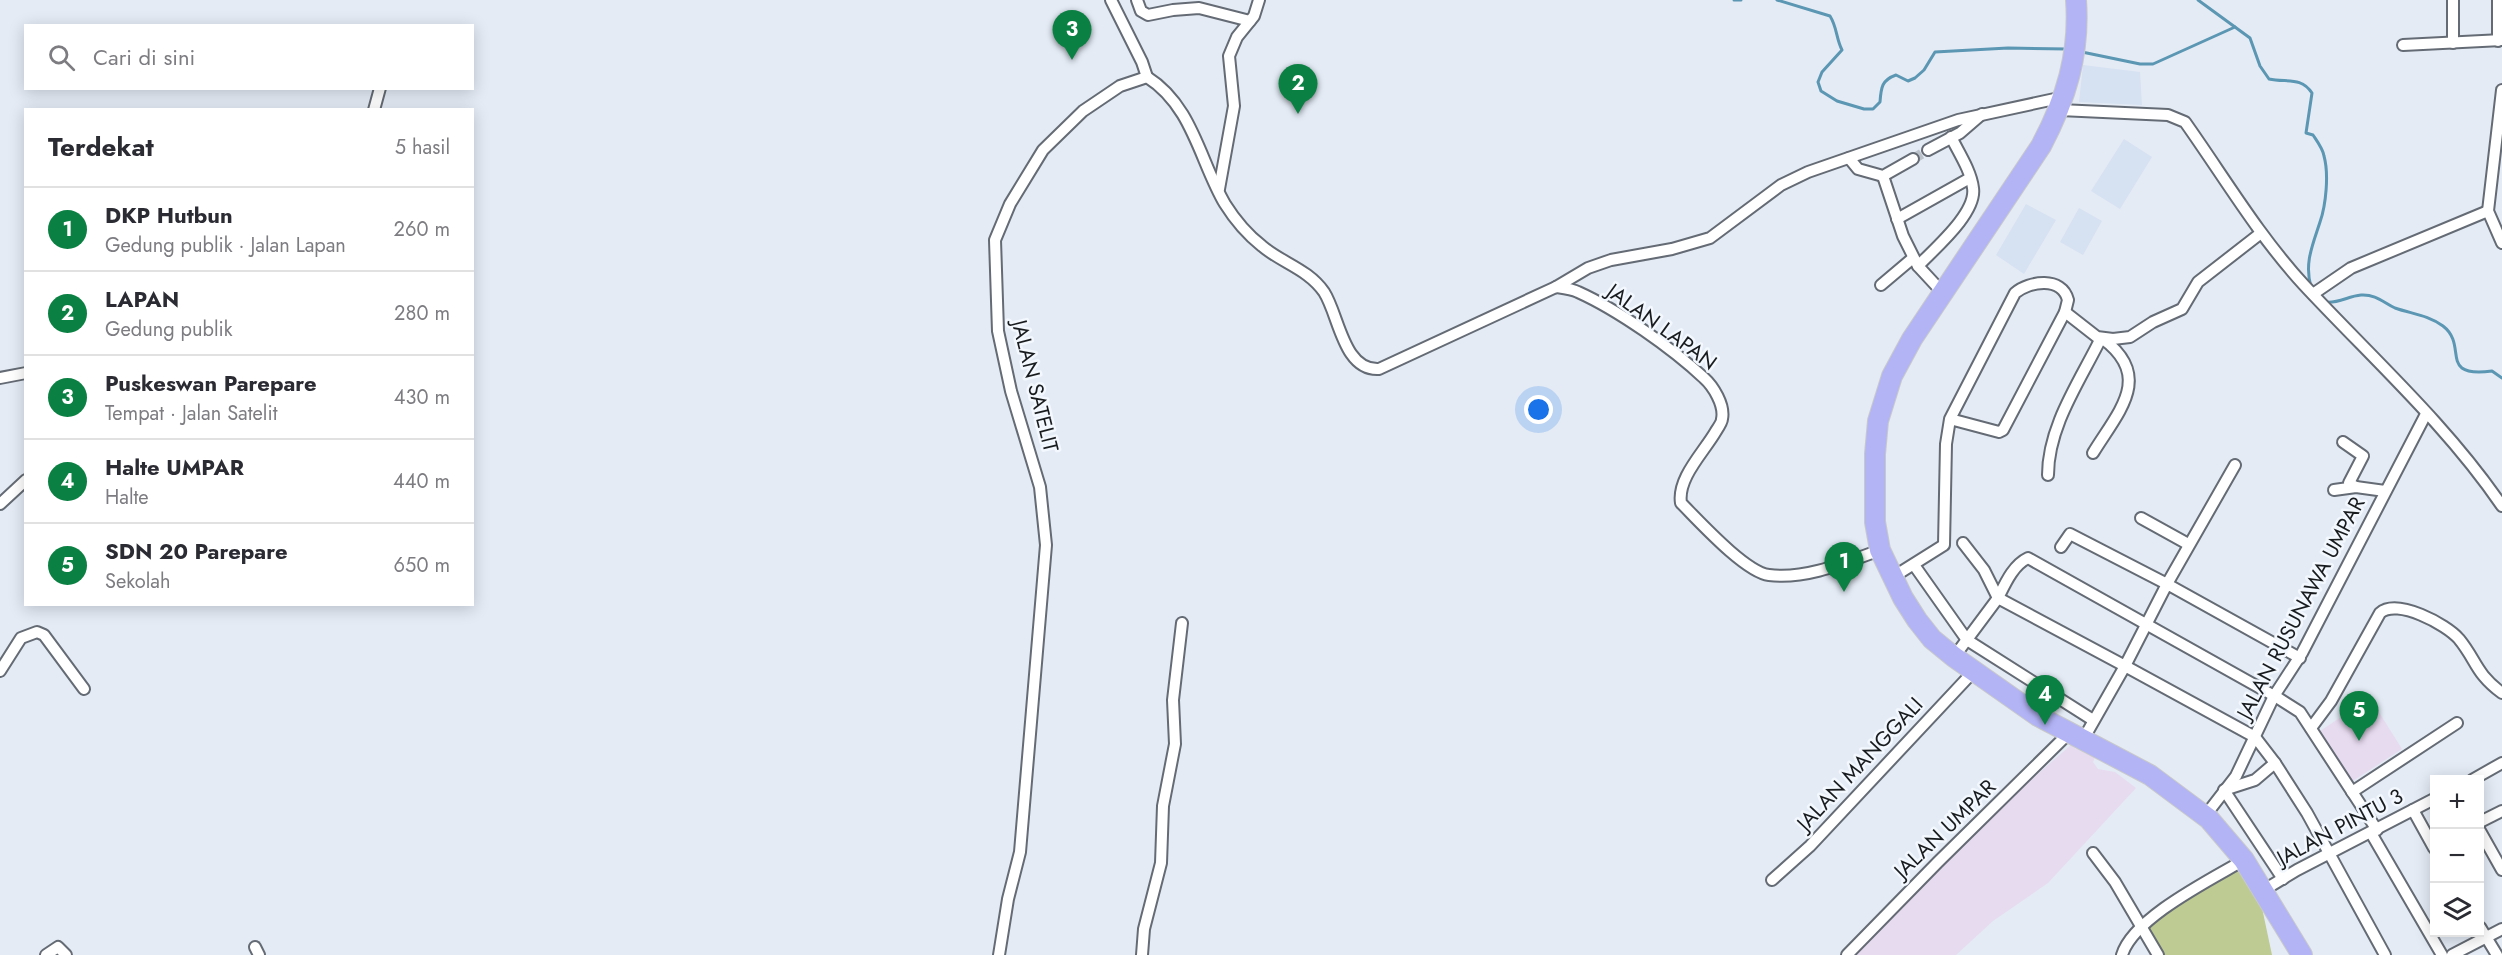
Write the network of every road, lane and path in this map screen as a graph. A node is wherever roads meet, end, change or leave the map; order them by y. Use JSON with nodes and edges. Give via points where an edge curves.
{"nodes":[{"id":1,"x":1111,"y":0,"type":"edge"},
{"id":2,"x":1137,"y":0,"type":"edge"},
{"id":3,"x":1258,"y":0,"type":"edge"},
{"id":4,"x":2076,"y":0,"type":"edge"},
{"id":5,"x":2453,"y":0,"type":"edge"},
{"id":6,"x":2498,"y":0,"type":"edge"},
{"id":7,"x":1250,"y":21,"type":"junction"},
{"id":8,"x":2500,"y":40,"type":"edge"},
{"id":9,"x":2453,"y":43,"type":"junction"},
{"id":10,"x":2403,"y":45,"type":"dead end"},
{"id":11,"x":1147,"y":77,"type":"junction"},
{"id":12,"x":379,"y":90,"type":"edge"},
{"id":13,"x":2502,"y":90,"type":"edge"},
{"id":14,"x":2062,"y":104,"type":"junction"},
{"id":15,"x":375,"y":108,"type":"edge"},
{"id":16,"x":1983,"y":112,"type":"junction"},
{"id":17,"x":1952,"y":137,"type":"junction"},
{"id":18,"x":1928,"y":150,"type":"tunnel mouth"},
{"id":19,"x":1849,"y":158,"type":"junction"},
{"id":20,"x":1912,"y":159,"type":"tunnel mouth"},
{"id":21,"x":1883,"y":176,"type":"junction"},
{"id":22,"x":1970,"y":178,"type":"junction"},
{"id":23,"x":1219,"y":189,"type":"junction"},
{"id":24,"x":2488,"y":211,"type":"junction"},
{"id":25,"x":1897,"y":219,"type":"junction"},
{"id":26,"x":2261,"y":233,"type":"junction"},
{"id":27,"x":2502,"y":243,"type":"edge"},
{"id":28,"x":1915,"y":262,"type":"junction"},
{"id":29,"x":1881,"y":285,"type":"dead end"},
{"id":30,"x":1556,"y":287,"type":"junction"},
{"id":31,"x":1943,"y":293,"type":"junction"},
{"id":32,"x":2313,"y":294,"type":"junction"},
{"id":33,"x":2065,"y":312,"type":"junction"},
{"id":34,"x":2102,"y":339,"type":"junction"},
{"id":35,"x":24,"y":373,"type":"edge"},
{"id":36,"x":0,"y":378,"type":"edge"},
{"id":37,"x":2426,"y":414,"type":"junction"},
{"id":38,"x":1950,"y":419,"type":"junction"},
{"id":39,"x":2343,"y":442,"type":"dead end"},
{"id":40,"x":2093,"y":453,"type":"dead end"},
{"id":41,"x":2235,"y":465,"type":"dead end"},
{"id":42,"x":2048,"y":475,"type":"dead end"},
{"id":43,"x":24,"y":482,"type":"edge"},
{"id":44,"x":2356,"y":488,"type":"junction"},
{"id":45,"x":2334,"y":490,"type":"dead end"},
{"id":46,"x":2385,"y":491,"type":"junction"},
{"id":47,"x":0,"y":504,"type":"edge"},
{"id":48,"x":2502,"y":506,"type":"edge"},
{"id":49,"x":2141,"y":519,"type":"dead end"},
{"id":50,"x":1963,"y":543,"type":"dead end"},
{"id":51,"x":2188,"y":544,"type":"junction"},
{"id":52,"x":2061,"y":547,"type":"dead end"},
{"id":53,"x":1880,"y":550,"type":"junction"},
{"id":54,"x":1914,"y":565,"type":"junction"},
{"id":55,"x":1893,"y":577,"type":"junction"},
{"id":56,"x":2167,"y":584,"type":"junction"},
{"id":57,"x":1998,"y":598,"type":"junction"},
{"id":58,"x":1182,"y":623,"type":"dead end"},
{"id":59,"x":2146,"y":623,"type":"junction"},
{"id":60,"x":1967,"y":639,"type":"junction"},
{"id":61,"x":1954,"y":657,"type":"junction"},
{"id":62,"x":2300,"y":658,"type":"junction"},
{"id":63,"x":2125,"y":666,"type":"junction"},
{"id":64,"x":0,"y":671,"type":"edge"},
{"id":65,"x":1973,"y":672,"type":"junction"},
{"id":66,"x":84,"y":689,"type":"dead end"},
{"id":67,"x":2502,"y":693,"type":"edge"},
{"id":68,"x":2274,"y":696,"type":"junction"},
{"id":69,"x":2093,"y":720,"type":"junction"},
{"id":70,"x":2457,"y":723,"type":"dead end"},
{"id":71,"x":2311,"y":728,"type":"junction"},
{"id":72,"x":2077,"y":735,"type":"junction"},
{"id":73,"x":2254,"y":738,"type":"junction"},
{"id":74,"x":2276,"y":763,"type":"junction"},
{"id":75,"x":2502,"y":763,"type":"edge"},
{"id":76,"x":2481,"y":775,"type":"edge"},
{"id":77,"x":2224,"y":790,"type":"junction"},
{"id":78,"x":2352,"y":792,"type":"junction"},
{"id":79,"x":2430,"y":801,"type":"edge"},
{"id":80,"x":2413,"y":810,"type":"junction"},
{"id":81,"x":2502,"y":811,"type":"edge"},
{"id":82,"x":2205,"y":816,"type":"junction"},
{"id":83,"x":2484,"y":820,"type":"edge"},
{"id":84,"x":2374,"y":831,"type":"junction"},
{"id":85,"x":2484,"y":838,"type":"edge"},
{"id":86,"x":2430,"y":841,"type":"edge"},
{"id":87,"x":2093,"y":853,"type":"dead end"},
{"id":88,"x":2330,"y":853,"type":"junction"},
{"id":89,"x":2244,"y":860,"type":"junction"},
{"id":90,"x":2501,"y":866,"type":"edge"},
{"id":91,"x":2283,"y":879,"type":"junction"},
{"id":92,"x":1772,"y":880,"type":"dead end"},
{"id":93,"x":2264,"y":890,"type":"junction"},
{"id":94,"x":2140,"y":927,"type":"junction"},
{"id":95,"x":2502,"y":929,"type":"edge"},
{"id":96,"x":2484,"y":934,"type":"edge"},
{"id":97,"x":2486,"y":938,"type":"junction"},
{"id":98,"x":1855,"y":952,"type":"edge"},
{"id":99,"x":46,"y":955,"type":"edge"},
{"id":100,"x":66,"y":955,"type":"edge"},
{"id":101,"x":999,"y":955,"type":"edge"},
{"id":102,"x":1142,"y":955,"type":"edge"},
{"id":103,"x":2122,"y":955,"type":"edge"},
{"id":104,"x":2158,"y":955,"type":"edge"},
{"id":105,"x":2302,"y":955,"type":"edge"},
{"id":106,"x":2385,"y":955,"type":"edge"},
{"id":107,"x":2442,"y":955,"type":"edge"},
{"id":108,"x":2452,"y":955,"type":"edge"},
{"id":109,"x":2497,"y":955,"type":"edge"}],
"edges":[{"from":1,"to":11,"type":"street"},
{"from":2,"to":7,"type":"street","via":[[1141,11],[1148,15],[1199,8]]},
{"from":3,"to":7,"type":"street"},
{"from":4,"to":14,"type":"highway","via":[[2075,52]]},
{"from":5,"to":9,"type":"street"},
{"from":6,"to":8,"type":"street"},
{"from":7,"to":23,"type":"street","via":[[1229,56],[1234,106]]},
{"from":8,"to":9,"type":"street"},
{"from":9,"to":10,"type":"street"},
{"from":11,"to":23,"type":"street","via":[[1178,108],[1192,129]]},
{"from":11,"to":101,"type":"street","name":"JALAN SATELIT","via":[[1120,86],[1083,111],[1043,150],[1010,204],[995,240],[998,331],[1011,391],[1040,487],[1046,545],[1020,852]]},
{"from":12,"to":15,"type":"street"},
{"from":13,"to":24,"type":"street"},
{"from":14,"to":16,"type":"street"},
{"from":14,"to":26,"type":"street","via":[[2178,118],[2195,136]]},
{"from":14,"to":31,"type":"highway","via":[[2041,146]]},
{"from":16,"to":17,"type":"street","via":[[1968,128]]},
{"from":16,"to":19,"type":"street"},
{"from":17,"to":18,"type":"street"},
{"from":17,"to":22,"type":"street"},
{"from":19,"to":21,"type":"street","via":[[1858,169]]},
{"from":19,"to":30,"type":"street","via":[[1781,185],[1710,238],[1611,260]]},
{"from":20,"to":21,"type":"street"},
{"from":21,"to":25,"type":"street"},
{"from":22,"to":25,"type":"street"},
{"from":22,"to":28,"type":"street","via":[[1974,195],[1967,212]]},
{"from":23,"to":30,"type":"street","via":[[1240,225],[1262,246],[1302,270],[1318,285],[1331,304],[1351,354],[1371,369],[1379,369]]},
{"from":24,"to":27,"type":"street"},
{"from":24,"to":32,"type":"street","via":[[2351,268]]},
{"from":25,"to":28,"type":"street"},
{"from":26,"to":32,"type":"street"},
{"from":26,"to":34,"type":"street","via":[[2198,282],[2182,309],[2130,337]]},
{"from":28,"to":29,"type":"street"},
{"from":28,"to":31,"type":"street"},
{"from":30,"to":53,"type":"street","name":"JALAN LAPAN","via":[[1575,290],[1597,301],[1656,341],[1705,379],[1718,397],[1722,419],[1679,494],[1681,503],[1744,563],[1768,576],[1818,572]]},
{"from":31,"to":53,"type":"highway","via":[[1892,376],[1878,421],[1875,513]]},
{"from":32,"to":37,"type":"street"},
{"from":33,"to":34,"type":"street","via":[[2087,332]]},
{"from":33,"to":38,"type":"street","via":[[2003,430]]},
{"from":33,"to":38,"type":"street","via":[[2066,294],[2049,283],[2028,284],[2015,293]]},
{"from":34,"to":40,"type":"street","via":[[2115,350],[2131,384]]},
{"from":34,"to":42,"type":"street","via":[[2054,434],[2048,454]]},
{"from":35,"to":36,"type":"street"},
{"from":37,"to":46,"type":"street","name":"JALAN RUSUNAWA UMPAR"},
{"from":37,"to":48,"type":"street","via":[[2475,468]]},
{"from":38,"to":54,"type":"street","via":[[1944,496],[1946,541],[1938,552]]},
{"from":39,"to":44,"type":"street","via":[[2363,456],[2349,483]]},
{"from":41,"to":51,"type":"street","name":"JALAN UMPAR"},
{"from":43,"to":47,"type":"street"},
{"from":44,"to":45,"type":"street"},
{"from":44,"to":46,"type":"street"},
{"from":46,"to":62,"type":"street","name":"JALAN RUSUNAWA UMPAR"},
{"from":49,"to":51,"type":"street"},
{"from":50,"to":57,"type":"street","via":[[1984,570]]},
{"from":51,"to":56,"type":"street","name":"JALAN UMPAR"},
{"from":52,"to":56,"type":"street","via":[[2070,534]]},
{"from":53,"to":55,"type":"highway"},
{"from":54,"to":55,"type":"street"},
{"from":54,"to":60,"type":"street"},
{"from":55,"to":61,"type":"highway","via":[[1917,620]]},
{"from":56,"to":59,"type":"street","name":"JALAN UMPAR"},
{"from":56,"to":62,"type":"street"},
{"from":57,"to":59,"type":"street","via":[[2020,562],[2028,558]]},
{"from":57,"to":60,"type":"street"},
{"from":57,"to":63,"type":"street"},
{"from":58,"to":102,"type":"street","via":[[1173,700],[1175,744],[1163,806],[1161,863],[1144,929]]},
{"from":59,"to":63,"type":"street","name":"JALAN UMPAR"},
{"from":59,"to":68,"type":"street"},
{"from":60,"to":61,"type":"street"},
{"from":60,"to":69,"type":"street"},
{"from":61,"to":65,"type":"highway"},
{"from":62,"to":68,"type":"street","name":"JALAN RUSUNAWA UMPAR"},
{"from":63,"to":69,"type":"street","name":"JALAN UMPAR"},
{"from":63,"to":73,"type":"street"},
{"from":64,"to":66,"type":"street","via":[[21,638],[37,632],[44,635]]},
{"from":65,"to":72,"type":"highway","via":[[2038,716]]},
{"from":65,"to":92,"type":"street","name":"JALAN MANGGALI","via":[[1810,846]]},
{"from":67,"to":71,"type":"street","via":[[2481,676],[2450,631],[2404,608],[2392,607],[2380,613]]},
{"from":68,"to":71,"type":"street","via":[[2299,711]]},
{"from":68,"to":73,"type":"street","name":"JALAN RUSUNAWA UMPAR"},
{"from":69,"to":72,"type":"street","name":"JALAN UMPAR"},
{"from":70,"to":78,"type":"street"},
{"from":71,"to":78,"type":"street"},
{"from":72,"to":82,"type":"highway","via":[[2150,775]]},
{"from":72,"to":98,"type":"street","name":"JALAN UMPAR"},
{"from":73,"to":74,"type":"street"},
{"from":73,"to":77,"type":"street","name":"JALAN RUSUNAWA UMPAR","via":[[2236,776]]},
{"from":74,"to":77,"type":"street","via":[[2254,780]]},
{"from":74,"to":88,"type":"street"},
{"from":75,"to":76,"type":"street"},
{"from":77,"to":82,"type":"street","name":"JALAN RUSUNAWA UMPAR"},
{"from":77,"to":91,"type":"street"},
{"from":78,"to":84,"type":"street"},
{"from":79,"to":80,"type":"street","name":"JALAN PINTU 3"},
{"from":80,"to":84,"type":"street","name":"JALAN PINTU 3"},
{"from":80,"to":86,"type":"street"},
{"from":81,"to":83,"type":"street"},
{"from":82,"to":89,"type":"highway"},
{"from":84,"to":88,"type":"street","name":"JALAN PINTU 3"},
{"from":84,"to":107,"type":"street"},
{"from":85,"to":90,"type":"street"},
{"from":87,"to":94,"type":"street","via":[[2115,882]]},
{"from":88,"to":91,"type":"street","name":"JALAN PINTU 3"},
{"from":88,"to":106,"type":"street"},
{"from":89,"to":93,"type":"highway"},
{"from":89,"to":94,"type":"street"},
{"from":91,"to":93,"type":"street","name":"JALAN PINTU 3"},
{"from":93,"to":105,"type":"highway"},
{"from":94,"to":103,"type":"street","via":[[2130,937]]},
{"from":94,"to":104,"type":"street"},
{"from":95,"to":97,"type":"street"},
{"from":96,"to":97,"type":"street"},
{"from":97,"to":108,"type":"street"},
{"from":97,"to":109,"type":"street"},
{"from":99,"to":100,"type":"street","via":[[58,947]]}]}
